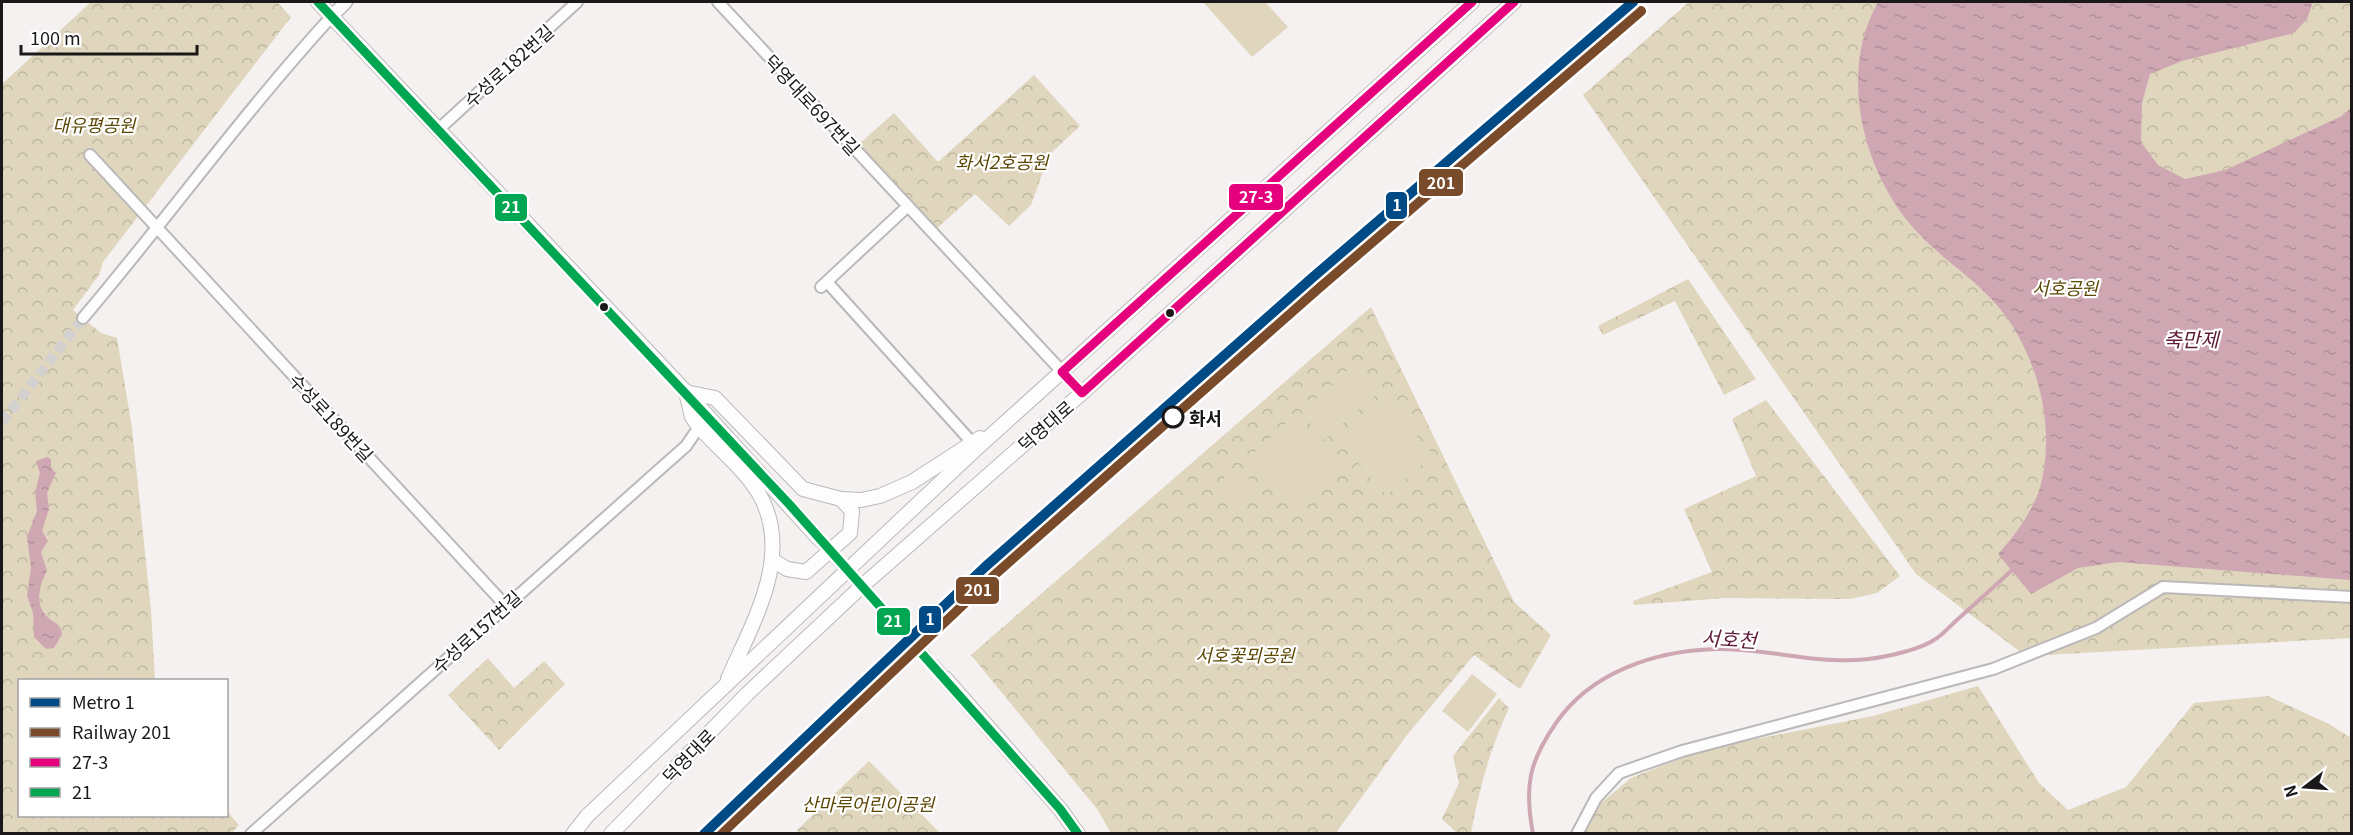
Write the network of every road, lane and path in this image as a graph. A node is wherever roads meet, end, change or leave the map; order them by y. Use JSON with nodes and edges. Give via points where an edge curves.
{"nodes":[{"id":1,"x":318,"y":2,"type":"edge"},
{"id":2,"x":346,"y":2,"type":"edge"},
{"id":3,"x":577,"y":2,"type":"edge"},
{"id":4,"x":718,"y":2,"type":"edge"},
{"id":5,"x":1472,"y":2,"type":"edge"},
{"id":6,"x":1514,"y":2,"type":"edge"},
{"id":7,"x":332,"y":16,"type":"junction"},
{"id":8,"x":439,"y":129,"type":"junction"},
{"id":9,"x":90,"y":155,"type":"dead end"},
{"id":10,"x":908,"y":206,"type":"junction"},
{"id":11,"x":158,"y":229,"type":"junction"},
{"id":12,"x":83,"y":318,"type":"tunnel mouth"},
{"id":13,"x":1062,"y":372,"type":"junction"},
{"id":14,"x":686,"y":392,"type":"junction"},
{"id":15,"x":1083,"y":393,"type":"junction"},
{"id":16,"x":699,"y":427,"type":"junction"},
{"id":17,"x":975,"y":445,"type":"junction"},
{"id":18,"x":841,"y":499,"type":"junction"},
{"id":19,"x":819,"y":539,"type":"tunnel mouth"},
{"id":20,"x":774,"y":561,"type":"junction"},
{"id":21,"x":2352,"y":597,"type":"edge"},
{"id":22,"x":506,"y":605,"type":"junction"},
{"id":23,"x":945,"y":678,"type":"tunnel mouth"},
{"id":24,"x":725,"y":686,"type":"junction"},
{"id":25,"x":251,"y":834,"type":"edge"},
{"id":26,"x":573,"y":834,"type":"edge"},
{"id":27,"x":611,"y":834,"type":"edge"},
{"id":28,"x":1078,"y":834,"type":"edge"},
{"id":29,"x":1577,"y":834,"type":"edge"}],
"edges":[{"from":1,"to":7,"type":"main road"},
{"from":2,"to":7,"type":"street"},
{"from":3,"to":8,"type":"street","name":"수성로182번길"},
{"from":4,"to":10,"type":"street","name":"덕영대로697번길"},
{"from":5,"to":13,"type":"main road","name":"덕영대로"},
{"from":6,"to":15,"type":"main road","name":"덕영대로"},
{"from":7,"to":8,"type":"main road"},
{"from":7,"to":11,"type":"street"},
{"from":8,"to":14,"type":"main road"},
{"from":9,"to":11,"type":"street","name":"수성로189번길"},
{"from":10,"to":13,"type":"street","name":"덕영대로697번길"},
{"from":10,"to":17,"type":"street","via":[[824,285]]},
{"from":11,"to":12,"type":"street"},
{"from":11,"to":22,"type":"street","name":"수성로189번길"},
{"from":13,"to":15,"type":"street","name":"덕영대로697번길"},
{"from":13,"to":17,"type":"main road","name":"덕영대로"},
{"from":14,"to":16,"type":"main road","via":[[692,417]]},
{"from":14,"to":18,"type":"main road","via":[[715,398],[803,489]]},
{"from":14,"to":19,"type":"main road"},
{"from":15,"to":27,"type":"main road","name":"덕영대로","via":[[820,625]]},
{"from":16,"to":20,"type":"main road","via":[[768,511]]},
{"from":16,"to":22,"type":"street","name":"수성로157번길","via":[[686,446]]},
{"from":17,"to":18,"type":"main road","via":[[880,496]]},
{"from":17,"to":24,"type":"main road","name":"덕영대로"},
{"from":18,"to":20,"type":"main road","via":[[852,511],[850,533],[807,572],[787,569]]},
{"from":20,"to":24,"type":"main road","via":[[761,603]]},
{"from":21,"to":29,"type":"street","via":[[2163,587],[2096,628],[1993,669],[1682,751],[1619,773],[1596,798]]},
{"from":22,"to":25,"type":"street","name":"수성로157번길"},
{"from":23,"to":28,"type":"main road"},
{"from":24,"to":26,"type":"main road","name":"덕영대로","via":[[587,816]]}]}
